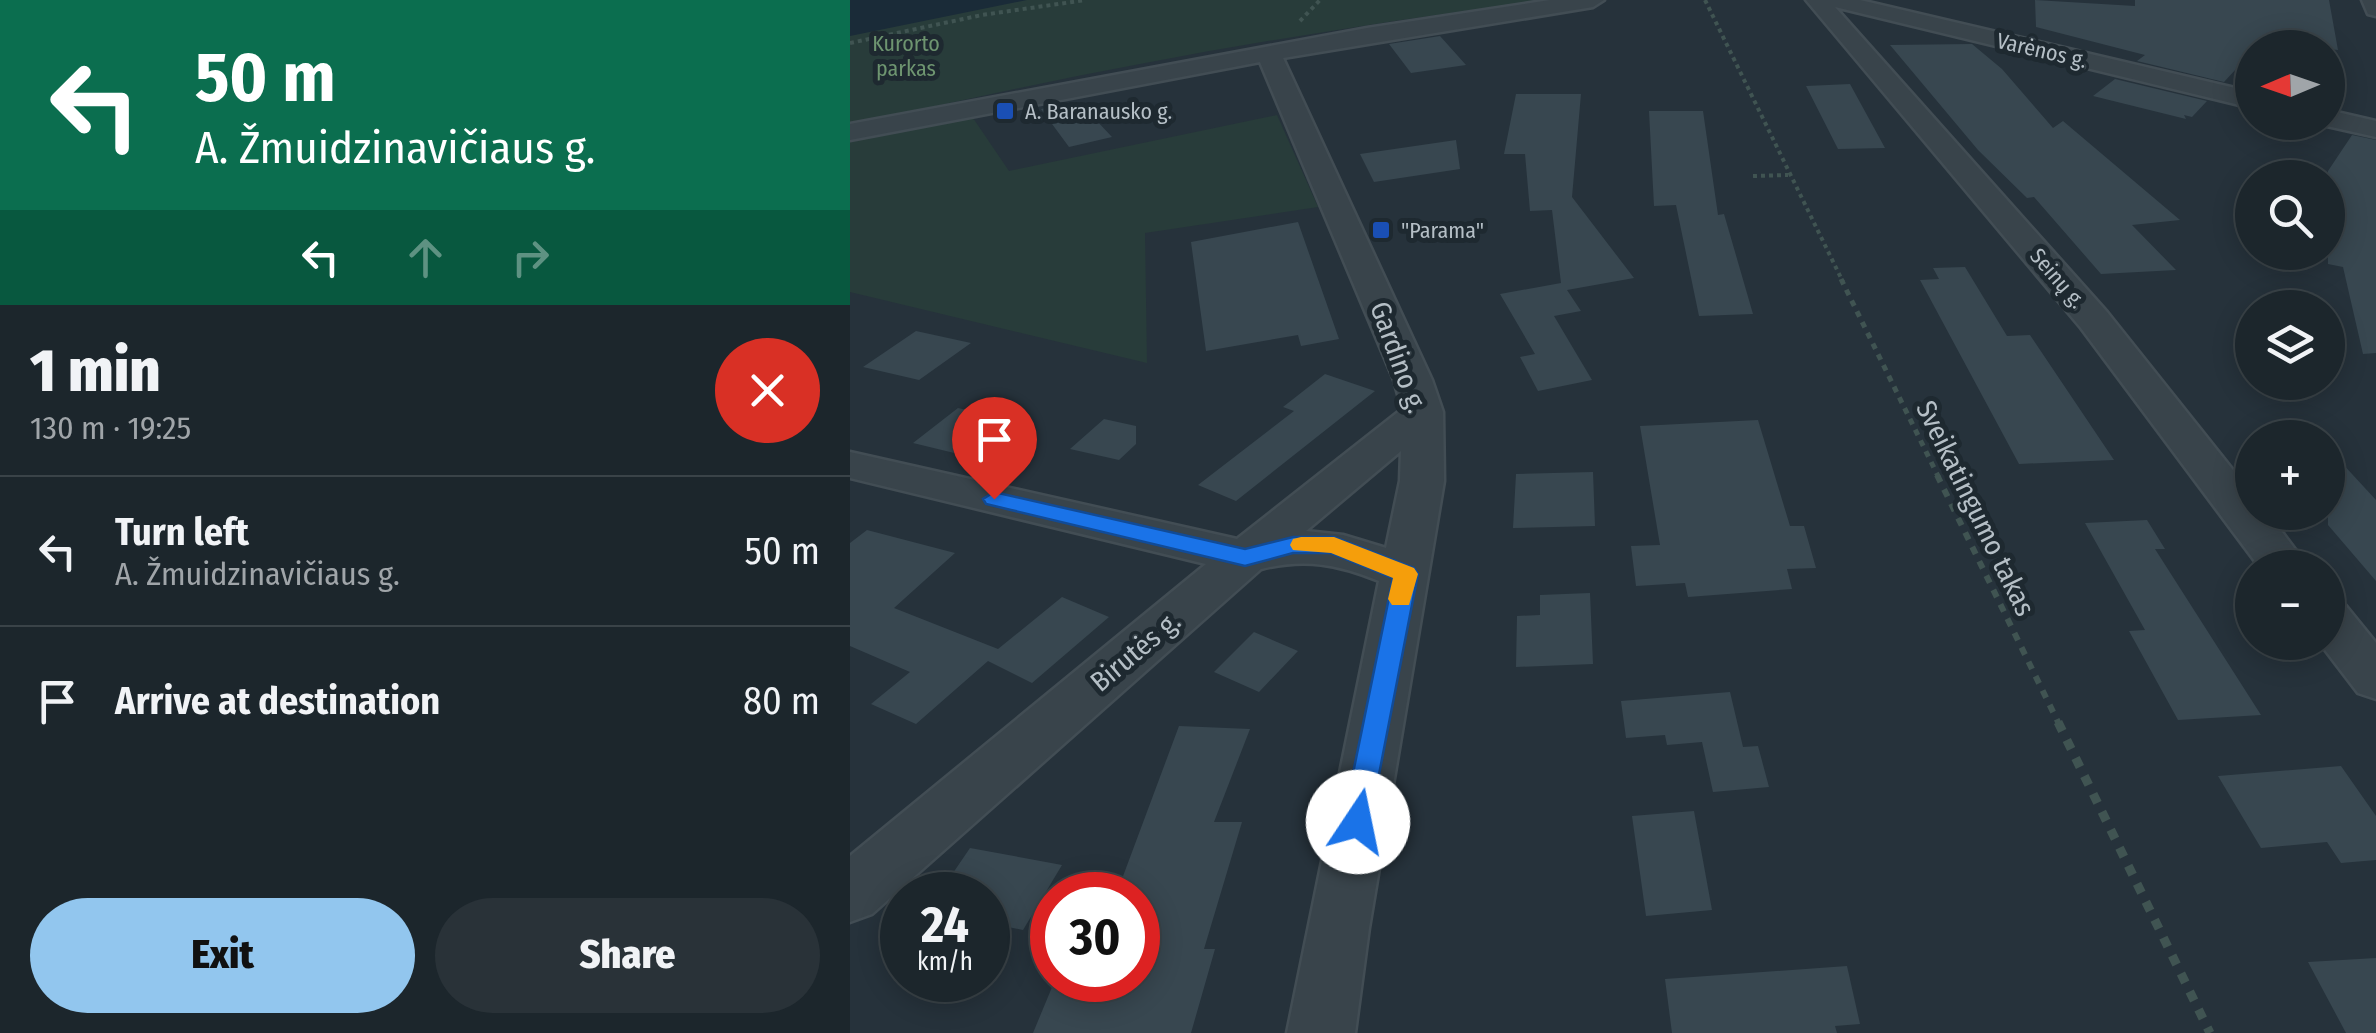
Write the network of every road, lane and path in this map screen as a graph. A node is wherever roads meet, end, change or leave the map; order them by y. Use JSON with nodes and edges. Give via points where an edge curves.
{"nodes":[{"id":1,"x":1086,"y":0,"type":"edge"},
{"id":2,"x":1593,"y":0,"type":"edge"},
{"id":3,"x":1705,"y":0,"type":"edge"},
{"id":4,"x":1816,"y":0,"type":"edge"},
{"id":5,"x":1832,"y":0,"type":"edge"},
{"id":6,"x":1877,"y":0,"type":"edge"},
{"id":7,"x":2373,"y":0,"type":"edge"},
{"id":8,"x":2376,"y":9,"type":"edge"},
{"id":9,"x":850,"y":43,"type":"edge"},
{"id":10,"x":1269,"y":54,"type":"junction"},
{"id":11,"x":2235,"y":83,"type":"edge"},
{"id":12,"x":2235,"y":96,"type":"edge"},
{"id":13,"x":2345,"y":108,"type":"edge"},
{"id":14,"x":2376,"y":115,"type":"edge"},
{"id":15,"x":2345,"y":122,"type":"edge"},
{"id":16,"x":2376,"y":130,"type":"edge"},
{"id":17,"x":850,"y":132,"type":"edge"},
{"id":18,"x":1788,"y":175,"type":"junction"},
{"id":19,"x":1752,"y":176,"type":"dead end"},
{"id":20,"x":1423,"y":412,"type":"junction"},
{"id":21,"x":850,"y":465,"type":"edge"},
{"id":22,"x":2272,"y":550,"type":"edge"},
{"id":23,"x":1245,"y":558,"type":"junction"},
{"id":24,"x":1406,"y":574,"type":"junction"},
{"id":25,"x":2345,"y":641,"type":"edge"},
{"id":26,"x":2376,"y":680,"type":"edge"},
{"id":27,"x":850,"y":894,"type":"edge"},
{"id":28,"x":1321,"y":1033,"type":"edge"},
{"id":29,"x":2210,"y":1033,"type":"edge"}],
"edges":[{"from":1,"to":9,"type":"path"},
{"from":2,"to":10,"type":"street"},
{"from":3,"to":18,"type":"path","name":"Sveikatingumo takas"},
{"from":4,"to":22,"type":"street","name":"Seinų g.","via":[[2094,320]]},
{"from":5,"to":12,"type":"street","name":"Varėnos g."},
{"from":6,"to":11,"type":"street","name":"Varėnos g."},
{"from":7,"to":8,"type":"street"},
{"from":10,"to":17,"type":"street"},
{"from":10,"to":20,"type":"street","name":"Gardino g."},
{"from":13,"to":14,"type":"street"},
{"from":15,"to":16,"type":"street"},
{"from":18,"to":19,"type":"path"},
{"from":18,"to":29,"type":"path","name":"Sveikatingumo takas"},
{"from":20,"to":23,"type":"street","name":"Birutės g."},
{"from":20,"to":24,"type":"street","name":"Gardino g.","via":[[1422,481]]},
{"from":21,"to":23,"type":"street"},
{"from":23,"to":24,"type":"street","via":[[1293,545],[1334,545]]},
{"from":23,"to":27,"type":"street","name":"Birutės g."},
{"from":24,"to":28,"type":"street","name":"Gardino g."},
{"from":25,"to":26,"type":"street"}]}
